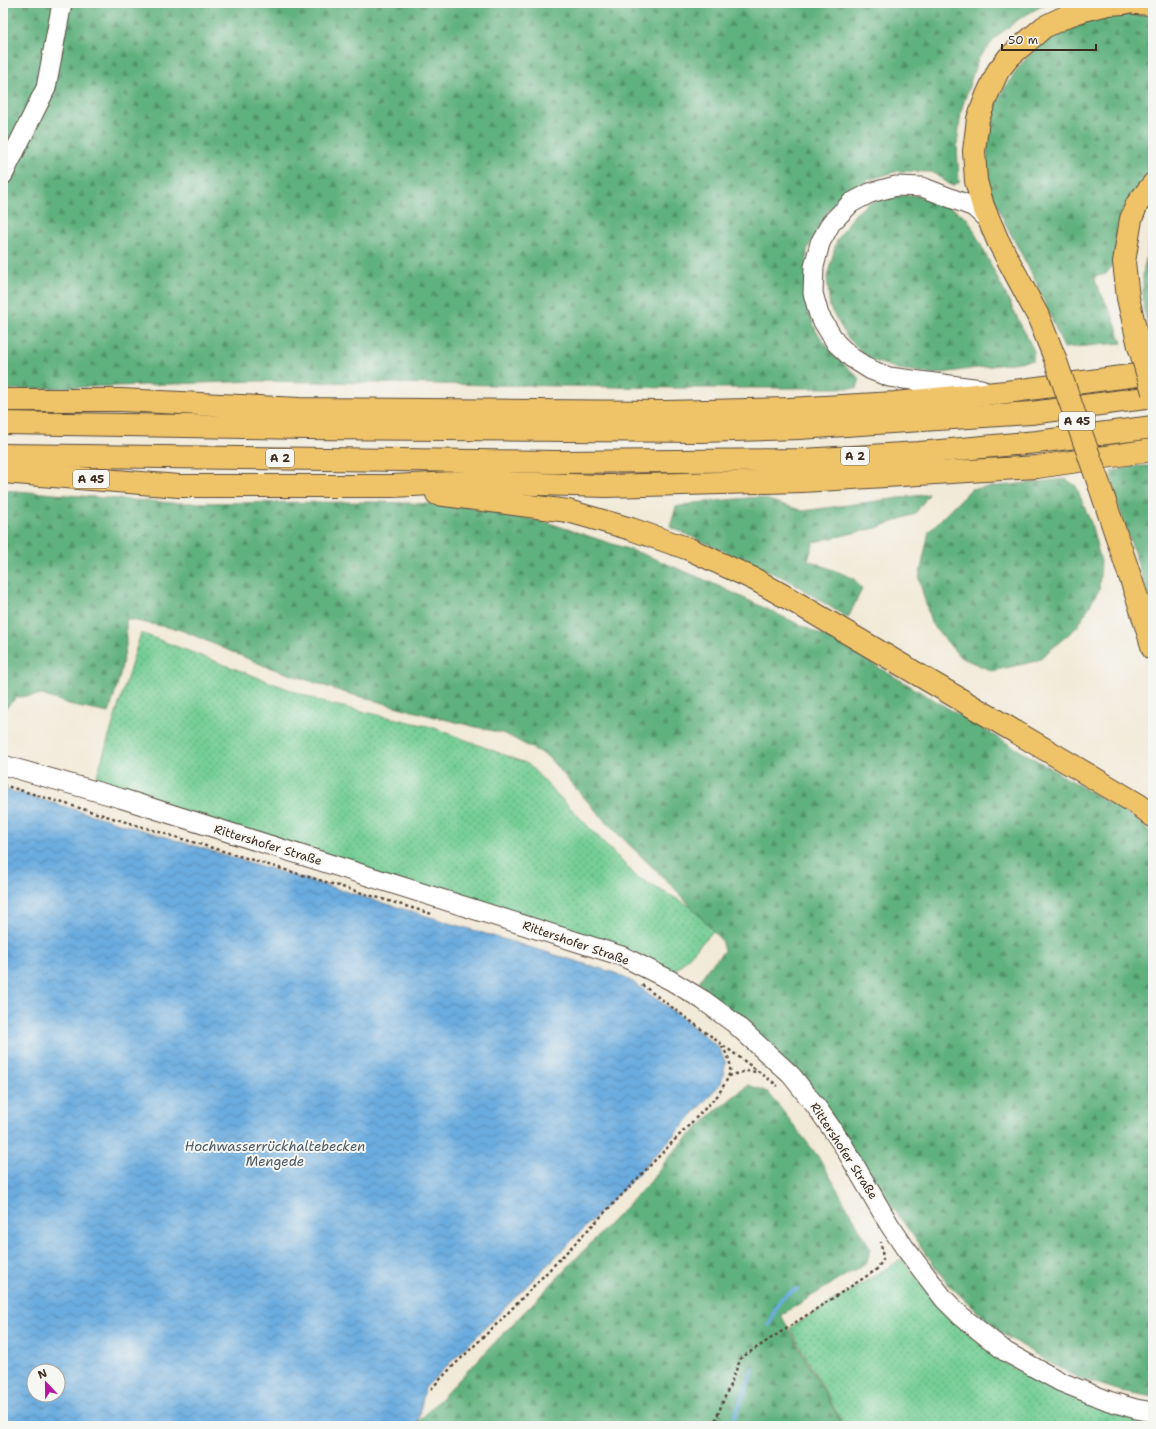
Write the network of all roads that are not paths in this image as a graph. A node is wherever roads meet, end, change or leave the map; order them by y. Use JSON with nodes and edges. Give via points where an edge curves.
{"nodes":[{"id":1,"x":62,"y":3,"type":"edge"},
{"id":2,"x":1124,"y":3,"type":"edge"},
{"id":3,"x":1135,"y":3,"type":"edge"},
{"id":4,"x":1153,"y":4,"type":"edge"},
{"id":5,"x":3,"y":174,"type":"edge"},
{"id":6,"x":1153,"y":184,"type":"edge"},
{"id":7,"x":989,"y":221,"type":"junction"},
{"id":8,"x":1153,"y":373,"type":"edge"},
{"id":9,"x":1006,"y":392,"type":"junction"},
{"id":10,"x":1153,"y":392,"type":"edge"},
{"id":11,"x":1153,"y":397,"type":"edge"},
{"id":12,"x":3,"y":400,"type":"edge"},
{"id":13,"x":3,"y":423,"type":"edge"},
{"id":14,"x":1153,"y":427,"type":"edge"},
{"id":15,"x":1153,"y":450,"type":"edge"},
{"id":16,"x":3,"y":455,"type":"edge"},
{"id":17,"x":3,"y":472,"type":"edge"},
{"id":18,"x":392,"y":486,"type":"junction"},
{"id":19,"x":1153,"y":649,"type":"edge"},
{"id":20,"x":3,"y":765,"type":"edge"},
{"id":21,"x":1153,"y":816,"type":"edge"},
{"id":22,"x":1153,"y":1412,"type":"edge"}],
"edges":[{"from":1,"to":5,"type":"street","via":[[46,88]]},
{"from":2,"to":7,"type":"highway","via":[[1084,10],[1044,27],[1009,57],[998,71],[978,119],[974,151],[976,181]]},
{"from":3,"to":4,"type":"highway"},
{"from":6,"to":10,"type":"highway","bridge":true,"via":[[1137,204],[1131,219],[1124,262],[1128,298]]},
{"from":7,"to":9,"type":"street","via":[[974,207],[922,187],[896,186],[870,193],[851,203],[831,223],[820,243],[814,267],[813,293],[819,315],[836,343],[852,358],[871,370],[889,377]]},
{"from":7,"to":19,"type":"highway","number":"A 45","bridge":true,"via":[[1038,316],[1054,356]]},
{"from":8,"to":9,"type":"highway"},
{"from":9,"to":12,"type":"highway","via":[[812,408],[666,412],[299,409],[121,400]]},
{"from":11,"to":13,"type":"highway","via":[[1031,413],[799,428],[700,431]]},
{"from":14,"to":16,"type":"highway","number":"A 2","via":[[1006,445],[803,460],[549,462]]},
{"from":15,"to":18,"type":"highway","via":[[1037,467],[802,481],[606,486],[473,482]]},
{"from":17,"to":18,"type":"highway","number":"A 45","via":[[179,486]]},
{"from":18,"to":21,"type":"highway","via":[[425,493],[568,511],[689,548],[754,579],[812,612],[1139,805]]},
{"from":20,"to":22,"type":"street","name":"Rittershofer Straße","via":[[120,798],[622,956],[670,980],[734,1023],[791,1075],[843,1145],[905,1248],[944,1299],[961,1316],[1006,1352],[1061,1382],[1109,1401]]}]}
